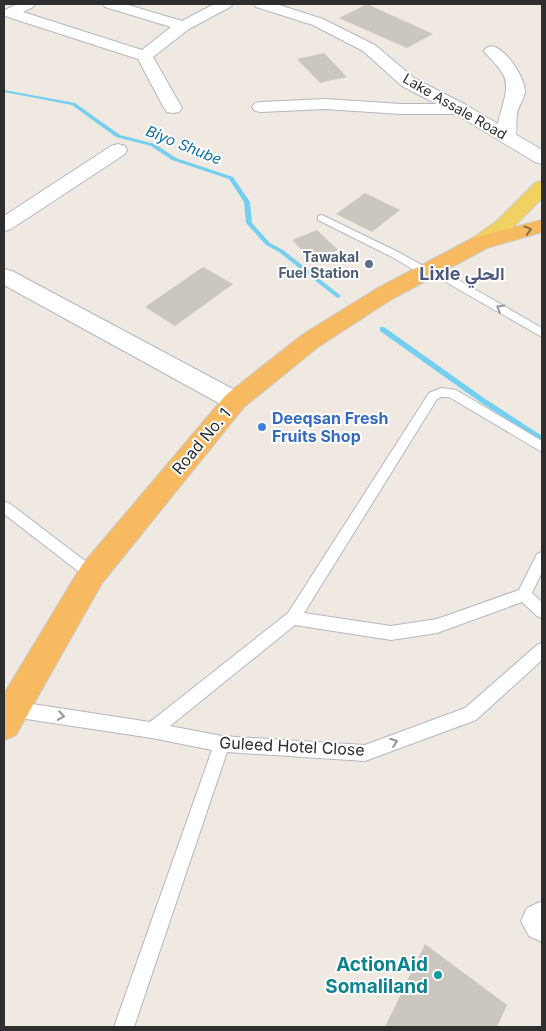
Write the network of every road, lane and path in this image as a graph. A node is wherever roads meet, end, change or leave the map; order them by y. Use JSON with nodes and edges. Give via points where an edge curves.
{"nodes":[{"id":1,"x":28,"y":4,"type":"edge"},
{"id":2,"x":110,"y":4,"type":"edge"},
{"id":3,"x":225,"y":4,"type":"edge"},
{"id":4,"x":261,"y":4,"type":"edge"},
{"id":5,"x":7,"y":14,"type":"edge"},
{"id":6,"x":183,"y":26,"type":"junction"},
{"id":7,"x":492,"y":51,"type":"dead end"},
{"id":8,"x":144,"y":56,"type":"junction"},
{"id":9,"x":260,"y":107,"type":"dead end"},
{"id":10,"x":173,"y":108,"type":"dead end"},
{"id":11,"x":460,"y":109,"type":"junction"},
{"id":12,"x":507,"y":137,"type":"junction"},
{"id":13,"x":118,"y":150,"type":"dead end"},
{"id":14,"x":542,"y":158,"type":"edge"},
{"id":15,"x":542,"y":187,"type":"edge"},
{"id":16,"x":322,"y":218,"type":"dead end"},
{"id":17,"x":4,"y":225,"type":"edge"},
{"id":18,"x":542,"y":226,"type":"edge"},
{"id":19,"x":480,"y":243,"type":"junction"},
{"id":20,"x":428,"y":270,"type":"junction"},
{"id":21,"x":4,"y":276,"type":"edge"},
{"id":22,"x":542,"y":333,"type":"edge"},
{"id":23,"x":235,"y":401,"type":"junction"},
{"id":24,"x":542,"y":447,"type":"edge"},
{"id":25,"x":4,"y":507,"type":"edge"},
{"id":26,"x":542,"y":558,"type":"edge"},
{"id":27,"x":92,"y":574,"type":"junction"},
{"id":28,"x":524,"y":595,"type":"junction"},
{"id":29,"x":542,"y":611,"type":"edge"},
{"id":30,"x":293,"y":618,"type":"junction"},
{"id":31,"x":542,"y":650,"type":"edge"},
{"id":32,"x":8,"y":716,"type":"edge"},
{"id":33,"x":152,"y":730,"type":"junction"},
{"id":34,"x":222,"y":744,"type":"junction"},
{"id":35,"x":124,"y":1027,"type":"edge"}],
"edges":[{"from":1,"to":5,"type":"street"},
{"from":2,"to":6,"type":"street"},
{"from":3,"to":6,"type":"street"},
{"from":4,"to":11,"type":"street","name":"Lake Assale Road","via":[[318,22],[369,48],[408,82]]},
{"from":5,"to":8,"type":"street"},
{"from":6,"to":8,"type":"street"},
{"from":7,"to":12,"type":"street","via":[[512,74],[516,92],[508,114]]},
{"from":8,"to":10,"type":"street"},
{"from":9,"to":11,"type":"street","via":[[325,104]]},
{"from":11,"to":12,"type":"street","name":"Lake Assale Road"},
{"from":12,"to":14,"type":"street","name":"Lake Assale Road"},
{"from":13,"to":17,"type":"street"},
{"from":15,"to":19,"type":"main road","via":[[506,224]]},
{"from":16,"to":20,"type":"lane"},
{"from":19,"to":18,"type":"highway","name":"Road No. 1","one_way":true},
{"from":19,"to":20,"type":"highway","name":"Road No. 1"},
{"from":22,"to":20,"type":"lane","one_way":true},
{"from":20,"to":23,"type":"highway","name":"Road No. 1","via":[[310,341]]},
{"from":21,"to":23,"type":"street"},
{"from":23,"to":27,"type":"highway","name":"Road No. 1"},
{"from":24,"to":30,"type":"lane","via":[[452,393],[441,392],[433,396]]},
{"from":25,"to":27,"type":"lane"},
{"from":26,"to":28,"type":"lane"},
{"from":27,"to":32,"type":"highway","name":"Road No. 1"},
{"from":28,"to":29,"type":"lane"},
{"from":28,"to":30,"type":"lane","via":[[437,626],[391,633]]},
{"from":30,"to":33,"type":"lane"},
{"from":34,"to":31,"type":"lane","name":"Guleed Hotel Close","one_way":true,"via":[[365,753],[470,714]]},
{"from":32,"to":33,"type":"lane","name":"Guleed Hotel Close","one_way":true},
{"from":33,"to":34,"type":"lane","name":"Guleed Hotel Close"},
{"from":34,"to":35,"type":"lane"}]}
